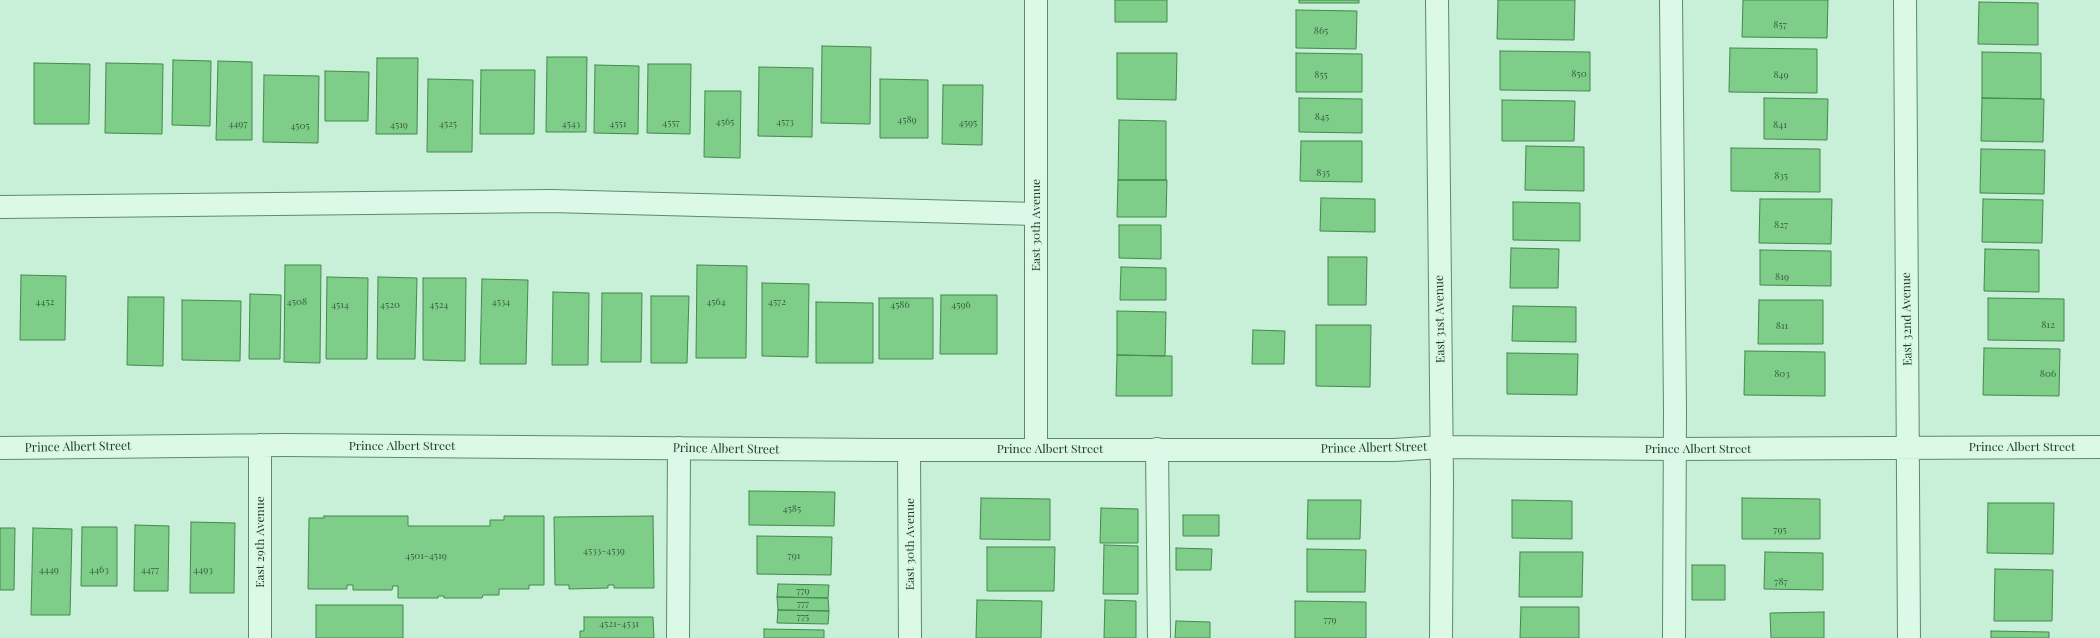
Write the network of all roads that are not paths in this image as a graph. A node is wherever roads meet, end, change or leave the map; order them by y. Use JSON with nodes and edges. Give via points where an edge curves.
{"nodes":[{"id":1,"x":1036,"y":0,"type":"edge"},
{"id":2,"x":1437,"y":0,"type":"edge"},
{"id":3,"x":1671,"y":0,"type":"edge"},
{"id":4,"x":1904,"y":0,"type":"edge"},
{"id":5,"x":0,"y":207,"type":"edge"},
{"id":6,"x":1036,"y":214,"type":"junction"},
{"id":7,"x":260,"y":445,"type":"junction"},
{"id":8,"x":1441,"y":447,"type":"junction"},
{"id":9,"x":2100,"y":447,"type":"edge"},
{"id":10,"x":0,"y":448,"type":"edge"},
{"id":11,"x":679,"y":448,"type":"junction"},
{"id":12,"x":1908,"y":448,"type":"junction"},
{"id":13,"x":1036,"y":449,"type":"junction"},
{"id":14,"x":1157,"y":449,"type":"junction"},
{"id":15,"x":1674,"y":449,"type":"junction"},
{"id":16,"x":909,"y":450,"type":"junction"},
{"id":17,"x":260,"y":638,"type":"edge"},
{"id":18,"x":678,"y":638,"type":"edge"},
{"id":19,"x":910,"y":638,"type":"edge"},
{"id":20,"x":1159,"y":638,"type":"edge"},
{"id":21,"x":1440,"y":638,"type":"edge"},
{"id":22,"x":1674,"y":638,"type":"edge"},
{"id":23,"x":1909,"y":638,"type":"edge"}],
"edges":[{"from":1,"to":6,"type":"street","name":"East 30th Avenue"},
{"from":2,"to":8,"type":"street","name":"East 31st Avenue"},
{"from":3,"to":15,"type":"street"},
{"from":4,"to":12,"type":"street","name":"East 32nd Avenue"},
{"from":5,"to":6,"type":"street","via":[[551,201]]},
{"from":6,"to":13,"type":"street","name":"East 30th Avenue"},
{"from":7,"to":10,"type":"street","name":"Prince Albert Street"},
{"from":7,"to":11,"type":"street","name":"Prince Albert Street"},
{"from":7,"to":17,"type":"street","name":"East 29th Avenue"},
{"from":8,"to":14,"type":"street","name":"Prince Albert Street","via":[[1394,450]]},
{"from":8,"to":15,"type":"street","name":"Prince Albert Street"},
{"from":8,"to":21,"type":"street","name":"East 31st Avenue"},
{"from":9,"to":12,"type":"street","name":"Prince Albert Street"},
{"from":11,"to":16,"type":"street","name":"Prince Albert Street"},
{"from":11,"to":18,"type":"street"},
{"from":12,"to":15,"type":"street","name":"Prince Albert Street"},
{"from":12,"to":23,"type":"street","name":"East 32nd Avenue"},
{"from":13,"to":14,"type":"street","name":"Prince Albert Street"},
{"from":13,"to":16,"type":"street","name":"Prince Albert Street"},
{"from":14,"to":20,"type":"street"},
{"from":15,"to":22,"type":"street"},
{"from":16,"to":19,"type":"street","name":"East 30th Avenue"}]}
